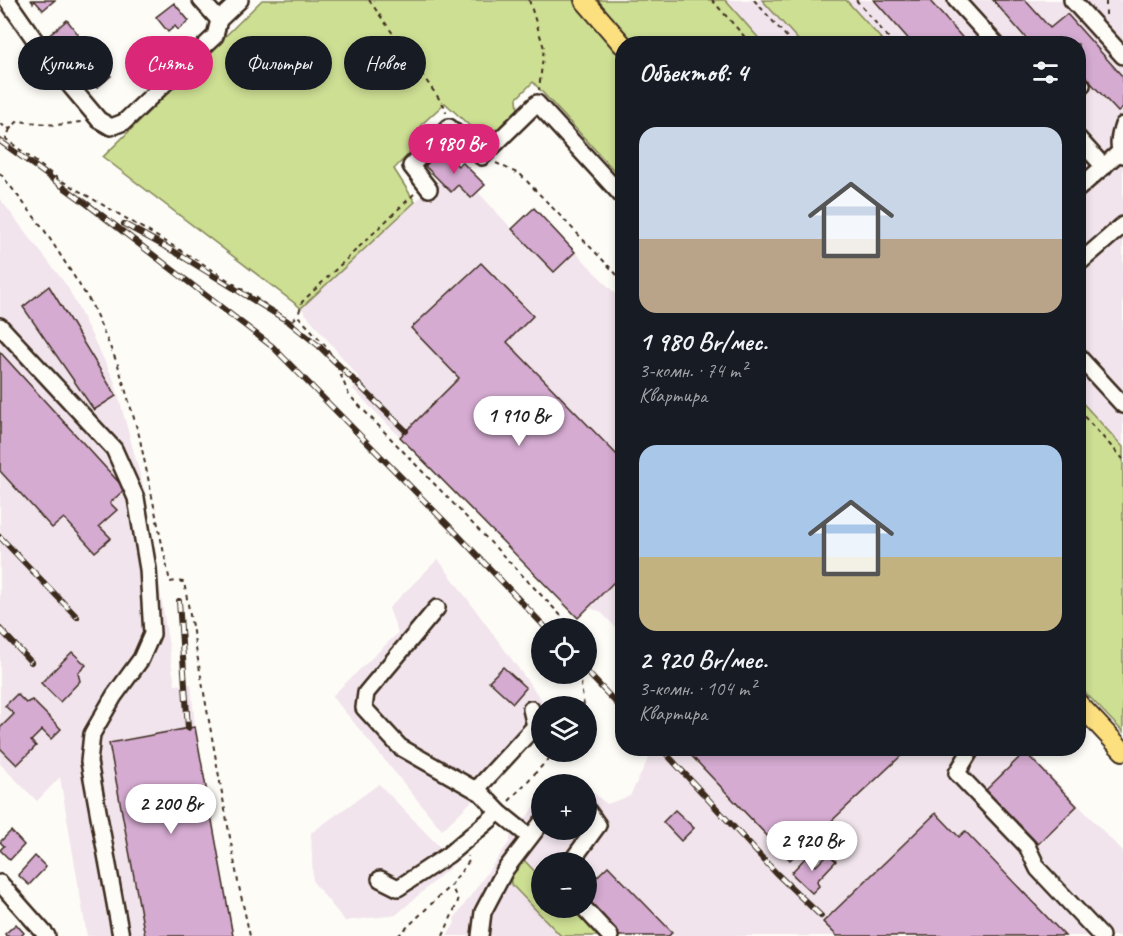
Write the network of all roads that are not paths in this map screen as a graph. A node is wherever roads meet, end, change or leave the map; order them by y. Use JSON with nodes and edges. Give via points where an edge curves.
{"nodes":[{"id":1,"x":7,"y":0,"type":"edge"},
{"id":2,"x":201,"y":0,"type":"edge"},
{"id":3,"x":240,"y":0,"type":"edge"},
{"id":4,"x":584,"y":0,"type":"edge"},
{"id":5,"x":956,"y":0,"type":"edge"},
{"id":6,"x":1072,"y":0,"type":"edge"},
{"id":7,"x":219,"y":20,"type":"junction"},
{"id":8,"x":615,"y":36,"type":"edge"},
{"id":9,"x":989,"y":36,"type":"edge"},
{"id":10,"x":1123,"y":56,"type":"edge"},
{"id":11,"x":1123,"y":125,"type":"edge"},
{"id":12,"x":1086,"y":147,"type":"edge"},
{"id":13,"x":1122,"y":152,"type":"edge"},
{"id":14,"x":1104,"y":167,"type":"junction"},
{"id":15,"x":1086,"y":182,"type":"edge"},
{"id":16,"x":427,"y":186,"type":"road end"},
{"id":17,"x":615,"y":188,"type":"edge"},
{"id":18,"x":1123,"y":225,"type":"edge"},
{"id":19,"x":1086,"y":257,"type":"edge"},
{"id":20,"x":0,"y":326,"type":"edge"},
{"id":21,"x":1086,"y":365,"type":"edge"},
{"id":22,"x":1123,"y":405,"type":"edge"},
{"id":23,"x":437,"y":608,"type":"dead end"},
{"id":24,"x":1086,"y":712,"type":"edge"},
{"id":25,"x":531,"y":730,"type":"edge"},
{"id":26,"x":1123,"y":751,"type":"edge"},
{"id":27,"x":967,"y":756,"type":"edge"},
{"id":28,"x":476,"y":790,"type":"junction"},
{"id":29,"x":499,"y":812,"type":"junction"},
{"id":30,"x":530,"y":837,"type":"joint"},
{"id":31,"x":380,"y":879,"type":"dead end"},
{"id":32,"x":0,"y":883,"type":"edge"},
{"id":33,"x":593,"y":918,"type":"edge"},
{"id":34,"x":47,"y":936,"type":"edge"},
{"id":35,"x":121,"y":936,"type":"edge"},
{"id":36,"x":480,"y":936,"type":"edge"},
{"id":37,"x":610,"y":936,"type":"edge"},
{"id":38,"x":1101,"y":936,"type":"edge"}],
"edges":[{"from":1,"to":7,"type":"street","via":[[51,63],[105,123],[124,122],[215,36]]},
{"from":2,"to":7,"type":"street"},
{"from":3,"to":7,"type":"street"},
{"from":4,"to":8,"type":"main road"},
{"from":5,"to":9,"type":"street"},
{"from":6,"to":10,"type":"street"},
{"from":11,"to":13,"type":"street","via":[[1119,138]]},
{"from":12,"to":14,"type":"street"},
{"from":13,"to":14,"type":"street"},
{"from":14,"to":15,"type":"street"},
{"from":16,"to":17,"type":"street","via":[[411,166],[449,128],[482,157],[537,103]]},
{"from":18,"to":19,"type":"street"},
{"from":20,"to":35,"type":"street","via":[[114,449],[136,498],[148,569],[152,634],[141,659],[92,734],[89,762]]},
{"from":21,"to":22,"type":"street"},
{"from":23,"to":28,"type":"street","via":[[366,693],[364,708],[400,747]]},
{"from":24,"to":26,"type":"main road"},
{"from":25,"to":28,"type":"street"},
{"from":27,"to":38,"type":"street","via":[[957,773],[1028,846],[1038,869]]},
{"from":28,"to":29,"type":"street"},
{"from":29,"to":30,"type":"street"},
{"from":29,"to":31,"type":"street","via":[[448,855],[398,888]]},
{"from":30,"to":36,"type":"street","via":[[505,870],[483,912]]},
{"from":32,"to":34,"type":"street"},
{"from":33,"to":37,"type":"street"}]}
